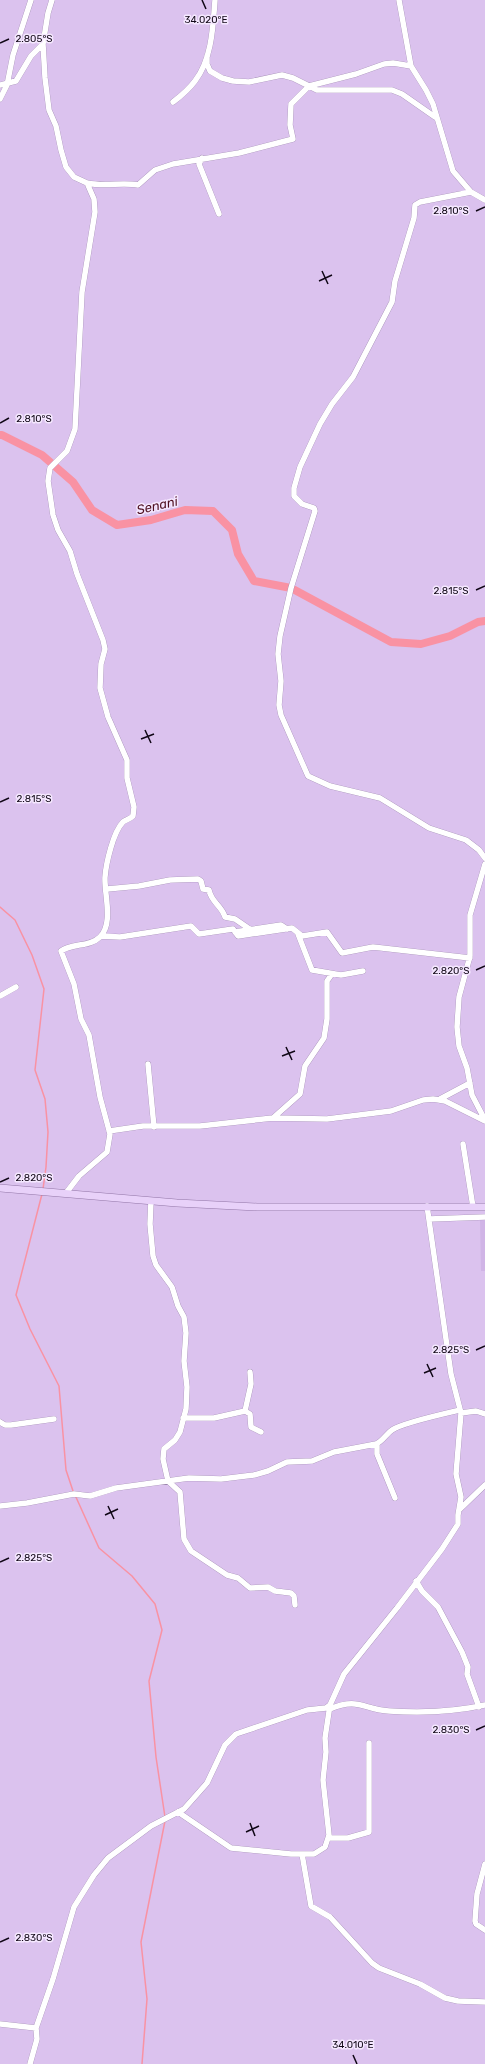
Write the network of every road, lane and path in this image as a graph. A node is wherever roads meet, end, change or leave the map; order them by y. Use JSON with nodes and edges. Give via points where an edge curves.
{"nodes":[{"id":1,"x":31,"y":0,"type":"edge"},
{"id":2,"x":52,"y":0,"type":"edge"},
{"id":3,"x":215,"y":0,"type":"edge"},
{"id":4,"x":399,"y":0,"type":"edge"},
{"id":5,"x":44,"y":44,"type":"junction"},
{"id":6,"x":207,"y":56,"type":"junction"},
{"id":7,"x":411,"y":66,"type":"junction"},
{"id":8,"x":0,"y":85,"type":"edge"},
{"id":9,"x":7,"y":85,"type":"junction"},
{"id":10,"x":309,"y":86,"type":"junction"},
{"id":11,"x":0,"y":98,"type":"edge"},
{"id":12,"x":173,"y":102,"type":"dead end"},
{"id":13,"x":435,"y":116,"type":"junction"},
{"id":14,"x":202,"y":158,"type":"junction"},
{"id":15,"x":87,"y":183,"type":"junction"},
{"id":16,"x":471,"y":192,"type":"junction"},
{"id":17,"x":485,"y":200,"type":"edge"},
{"id":18,"x":219,"y":214,"type":"dead end"},
{"id":19,"x":485,"y":858,"type":"edge"},
{"id":20,"x":485,"y":864,"type":"edge"},
{"id":21,"x":107,"y":889,"type":"junction"},
{"id":22,"x":287,"y":929,"type":"junction"},
{"id":23,"x":251,"y":930,"type":"junction"},
{"id":24,"x":235,"y":932,"type":"junction"},
{"id":25,"x":298,"y":934,"type":"junction"},
{"id":26,"x":100,"y":936,"type":"junction"},
{"id":27,"x":470,"y":958,"type":"junction"},
{"id":28,"x":362,"y":971,"type":"dead end"},
{"id":29,"x":332,"y":974,"type":"junction"},
{"id":30,"x":16,"y":987,"type":"dead end"},
{"id":31,"x":0,"y":996,"type":"edge"},
{"id":32,"x":148,"y":1064,"type":"dead end"},
{"id":33,"x":470,"y":1083,"type":"junction"},
{"id":34,"x":440,"y":1099,"type":"junction"},
{"id":35,"x":273,"y":1118,"type":"junction"},
{"id":36,"x":485,"y":1121,"type":"edge"},
{"id":37,"x":154,"y":1127,"type":"junction"},
{"id":38,"x":109,"y":1131,"type":"junction"},
{"id":39,"x":463,"y":1144,"type":"dead end"},
{"id":40,"x":0,"y":1188,"type":"edge"},
{"id":41,"x":66,"y":1193,"type":"junction"},
{"id":42,"x":152,"y":1201,"type":"junction"},
{"id":43,"x":428,"y":1206,"type":"junction"},
{"id":44,"x":473,"y":1207,"type":"junction"},
{"id":45,"x":485,"y":1207,"type":"edge"},
{"id":46,"x":485,"y":1217,"type":"edge"},
{"id":47,"x":429,"y":1219,"type":"junction"},
{"id":48,"x":250,"y":1372,"type":"dead end"},
{"id":49,"x":245,"y":1410,"type":"junction"},
{"id":50,"x":461,"y":1412,"type":"junction"},
{"id":51,"x":485,"y":1414,"type":"edge"},
{"id":52,"x":183,"y":1418,"type":"junction"},
{"id":53,"x":54,"y":1419,"type":"dead end"},
{"id":54,"x":0,"y":1422,"type":"edge"},
{"id":55,"x":261,"y":1432,"type":"dead end"},
{"id":56,"x":377,"y":1444,"type":"junction"},
{"id":57,"x":168,"y":1481,"type":"junction"},
{"id":58,"x":485,"y":1485,"type":"edge"},
{"id":59,"x":395,"y":1498,"type":"dead end"},
{"id":60,"x":0,"y":1506,"type":"edge"},
{"id":61,"x":460,"y":1510,"type":"junction"},
{"id":62,"x":416,"y":1581,"type":"junction"},
{"id":63,"x":296,"y":1605,"type":"dead end"},
{"id":64,"x":482,"y":1706,"type":"edge"},
{"id":65,"x":330,"y":1707,"type":"junction"},
{"id":66,"x":369,"y":1743,"type":"dead end"},
{"id":67,"x":178,"y":1812,"type":"junction"},
{"id":68,"x":329,"y":1838,"type":"junction"},
{"id":69,"x":302,"y":1854,"type":"junction"},
{"id":70,"x":485,"y":1864,"type":"edge"},
{"id":71,"x":485,"y":1930,"type":"edge"},
{"id":72,"x":485,"y":2002,"type":"edge"},
{"id":73,"x":0,"y":2024,"type":"edge"},
{"id":74,"x":36,"y":2028,"type":"junction"},
{"id":75,"x":30,"y":2064,"type":"edge"}],
"edges":[{"from":1,"to":9,"type":"street","via":[[13,55]]},
{"from":2,"to":5,"type":"street"},
{"from":3,"to":6,"type":"street"},
{"from":4,"to":7,"type":"street"},
{"from":5,"to":9,"type":"street","via":[[31,56],[16,81]]},
{"from":5,"to":15,"type":"street","via":[[45,78],[50,110],[64,161],[71,175]]},
{"from":6,"to":10,"type":"street","via":[[210,71],[228,80],[249,82],[282,75]]},
{"from":6,"to":12,"type":"street","via":[[196,80]]},
{"from":7,"to":10,"type":"street","via":[[384,64]]},
{"from":7,"to":13,"type":"street","via":[[433,104]]},
{"from":8,"to":9,"type":"street"},
{"from":9,"to":11,"type":"street"},
{"from":10,"to":13,"type":"street","via":[[317,90],[392,90]]},
{"from":10,"to":14,"type":"street","via":[[291,104],[290,125],[293,139],[239,153]]},
{"from":13,"to":16,"type":"street","via":[[453,171]]},
{"from":14,"to":15,"type":"street","via":[[160,168],[138,185],[126,183],[105,186]]},
{"from":14,"to":18,"type":"street","via":[[199,164]]},
{"from":15,"to":21,"type":"street","via":[[94,199],[95,212],[82,292],[75,429],[70,446],[52,464],[48,478],[53,515],[58,530],[70,551],[103,640],[101,694],[127,760],[134,807],[133,816],[123,822],[115,838],[107,865]]},
{"from":16,"to":17,"type":"street"},
{"from":16,"to":19,"type":"street","via":[[415,205],[414,218],[395,281],[392,302],[353,377],[320,424],[300,467],[294,496],[315,511],[290,588],[278,654],[282,715],[308,776],[330,786],[380,798],[424,825],[466,840],[480,850]]},
{"from":20,"to":27,"type":"street","via":[[470,915]]},
{"from":21,"to":23,"type":"street","via":[[170,880],[198,879],[203,890],[209,890],[212,900],[224,911],[225,917],[235,919]]},
{"from":21,"to":26,"type":"street","via":[[105,926]]},
{"from":22,"to":23,"type":"street","via":[[281,925]]},
{"from":22,"to":24,"type":"street","via":[[242,936]]},
{"from":22,"to":25,"type":"street","via":[[293,928]]},
{"from":23,"to":24,"type":"street"},
{"from":24,"to":26,"type":"street","via":[[232,929],[199,934],[191,926],[120,937]]},
{"from":25,"to":27,"type":"street","via":[[302,936],[327,932],[342,952],[373,947]]},
{"from":25,"to":29,"type":"street","via":[[312,970]]},
{"from":26,"to":38,"type":"street","via":[[94,941],[61,951],[74,984],[81,1019],[89,1035],[100,1098]]},
{"from":27,"to":33,"type":"street","via":[[459,997],[457,1027],[459,1046]]},
{"from":28,"to":29,"type":"street"},
{"from":29,"to":35,"type":"street","via":[[327,981],[327,1020],[324,1038],[305,1066],[300,1094]]},
{"from":30,"to":31,"type":"street"},
{"from":32,"to":37,"type":"street"},
{"from":33,"to":34,"type":"street"},
{"from":33,"to":36,"type":"street","via":[[472,1095]]},
{"from":34,"to":35,"type":"street","via":[[424,1100],[392,1111],[370,1115]]},
{"from":34,"to":36,"type":"street"},
{"from":35,"to":37,"type":"street","via":[[200,1126]]},
{"from":37,"to":38,"type":"street"},
{"from":38,"to":41,"type":"street","via":[[107,1152],[79,1176]]},
{"from":39,"to":44,"type":"street"},
{"from":40,"to":41,"type":"main road"},
{"from":41,"to":42,"type":"main road"},
{"from":42,"to":43,"type":"main road","via":[[257,1208]]},
{"from":42,"to":52,"type":"street","via":[[150,1224],[153,1256],[156,1265],[172,1287],[186,1324],[184,1361],[187,1403]]},
{"from":43,"to":44,"type":"main road"},
{"from":43,"to":47,"type":"street"},
{"from":44,"to":45,"type":"main road"},
{"from":46,"to":47,"type":"street"},
{"from":47,"to":50,"type":"street","via":[[451,1374]]},
{"from":48,"to":49,"type":"street","via":[[251,1384]]},
{"from":49,"to":52,"type":"street","via":[[214,1418]]},
{"from":49,"to":55,"type":"street","via":[[250,1414],[250,1427]]},
{"from":50,"to":51,"type":"street","via":[[479,1411]]},
{"from":50,"to":56,"type":"street","via":[[391,1430]]},
{"from":50,"to":61,"type":"street","via":[[456,1476],[461,1497]]},
{"from":52,"to":57,"type":"street","via":[[178,1435],[164,1449],[163,1459]]},
{"from":53,"to":54,"type":"street","via":[[11,1425]]},
{"from":56,"to":57,"type":"street","via":[[334,1452],[312,1461],[287,1462],[268,1471],[221,1480],[192,1478]]},
{"from":56,"to":59,"type":"street","via":[[377,1454]]},
{"from":57,"to":60,"type":"street","via":[[116,1488],[90,1496],[74,1494]]},
{"from":57,"to":63,"type":"street","via":[[180,1492],[184,1539],[190,1551],[227,1575],[238,1578],[250,1588],[269,1587],[291,1593]]},
{"from":58,"to":61,"type":"street"},
{"from":61,"to":62,"type":"street","via":[[458,1524]]},
{"from":62,"to":64,"type":"street","via":[[438,1607],[462,1652],[468,1667],[467,1674]]},
{"from":62,"to":65,"type":"street","via":[[344,1674]]},
{"from":64,"to":65,"type":"street","via":[[405,1711],[380,1709],[358,1703]]},
{"from":65,"to":67,"type":"street","via":[[307,1710],[236,1734],[225,1745],[207,1783],[192,1801]]},
{"from":65,"to":68,"type":"street","via":[[323,1772]]},
{"from":66,"to":68,"type":"street","via":[[369,1832],[348,1838]]},
{"from":67,"to":69,"type":"street","via":[[231,1848]]},
{"from":67,"to":74,"type":"street","via":[[151,1826],[108,1858],[83,1891],[68,1924]]},
{"from":68,"to":69,"type":"street","via":[[322,1850],[314,1854]]},
{"from":69,"to":72,"type":"street","via":[[311,1906],[330,1917],[372,1963],[445,1998]]},
{"from":70,"to":71,"type":"street","via":[[477,1894],[475,1921]]},
{"from":73,"to":74,"type":"street"},
{"from":74,"to":75,"type":"street"}]}
